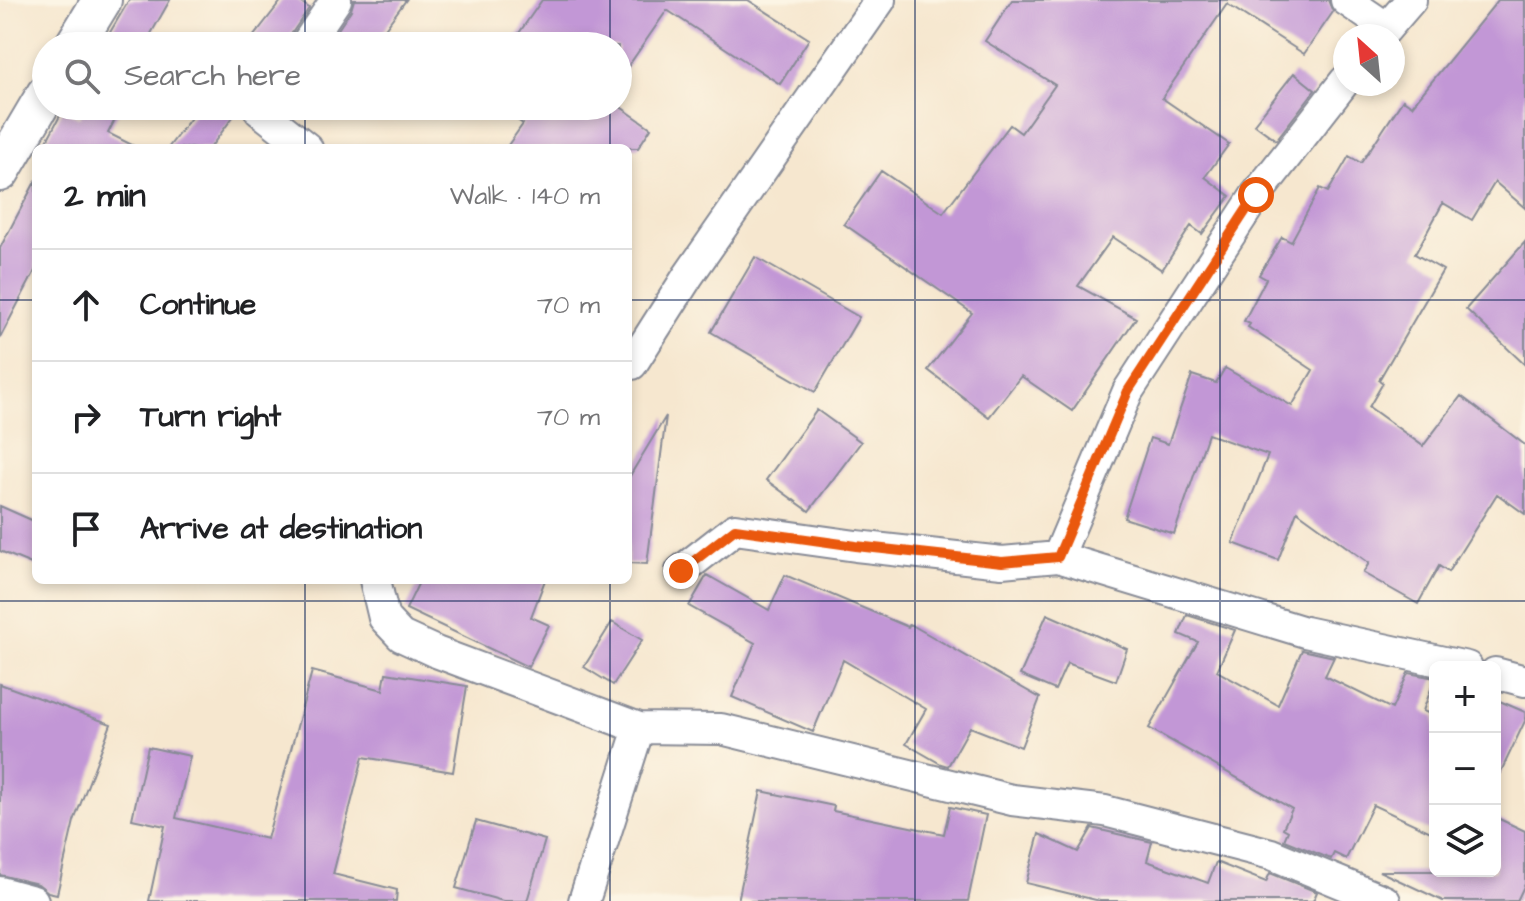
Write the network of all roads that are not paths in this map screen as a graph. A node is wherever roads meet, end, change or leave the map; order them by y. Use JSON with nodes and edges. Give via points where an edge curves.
{"nodes":[{"id":1,"x":102,"y":0,"type":"edge"},
{"id":2,"x":336,"y":0,"type":"edge"},
{"id":3,"x":880,"y":0,"type":"edge"},
{"id":4,"x":1346,"y":0,"type":"edge"},
{"id":5,"x":1411,"y":0,"type":"edge"},
{"id":6,"x":1374,"y":24,"type":"edge"},
{"id":7,"x":1391,"y":24,"type":"edge"},
{"id":8,"x":83,"y":32,"type":"edge"},
{"id":9,"x":314,"y":32,"type":"edge"},
{"id":10,"x":1333,"y":96,"type":"edge"},
{"id":11,"x":32,"y":118,"type":"edge"},
{"id":12,"x":271,"y":120,"type":"edge"},
{"id":13,"x":302,"y":144,"type":"edge"},
{"id":14,"x":0,"y":172,"type":"edge"},
{"id":15,"x":632,"y":364,"type":"edge"},
{"id":16,"x":1058,"y":557,"type":"junction"},
{"id":17,"x":681,"y":571,"type":"dead end"},
{"id":18,"x":376,"y":584,"type":"edge"},
{"id":19,"x":1439,"y":661,"type":"edge"},
{"id":20,"x":639,"y":728,"type":"junction"},
{"id":21,"x":0,"y":892,"type":"edge"},
{"id":22,"x":33,"y":901,"type":"edge"},
{"id":23,"x":584,"y":901,"type":"edge"},
{"id":24,"x":1385,"y":901,"type":"edge"}],
"edges":[{"from":1,"to":8,"type":"street"},
{"from":2,"to":9,"type":"street"},
{"from":3,"to":15,"type":"street"},
{"from":4,"to":6,"type":"street"},
{"from":5,"to":7,"type":"street"},
{"from":10,"to":16,"type":"street","via":[[1256,195],[1128,391]]},
{"from":11,"to":14,"type":"street"},
{"from":12,"to":13,"type":"street"},
{"from":16,"to":17,"type":"street","via":[[1002,562],[735,529]]},
{"from":16,"to":19,"type":"street","via":[[1305,632]]},
{"from":18,"to":20,"type":"street","via":[[384,618],[401,636]]},
{"from":20,"to":23,"type":"street"},
{"from":20,"to":24,"type":"street","via":[[721,729],[1012,800],[1105,811],[1271,854]]},
{"from":21,"to":22,"type":"street"}]}
